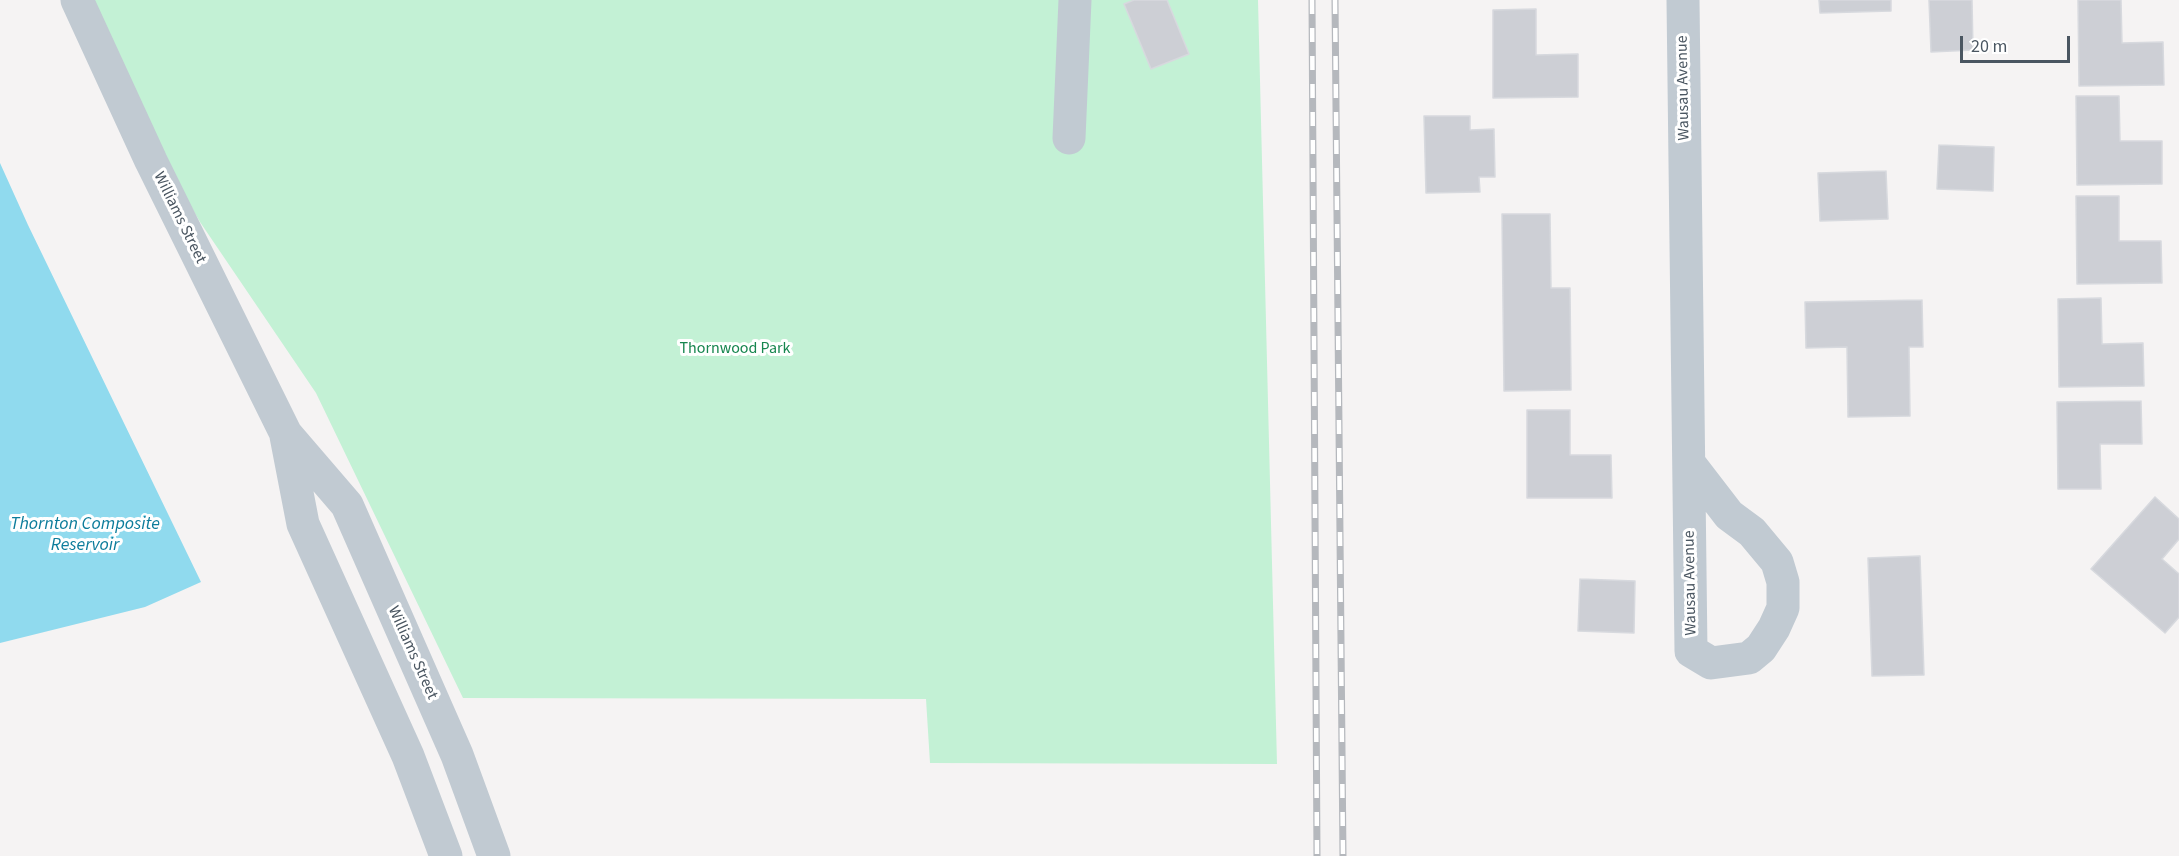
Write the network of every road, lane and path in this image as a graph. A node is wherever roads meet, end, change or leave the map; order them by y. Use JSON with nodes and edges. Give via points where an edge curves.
{"nodes":[{"id":1,"x":77,"y":0,"type":"edge"},
{"id":2,"x":1075,"y":0,"type":"edge"},
{"id":3,"x":1683,"y":0,"type":"edge"},
{"id":4,"x":1069,"y":138,"type":"dead end"},
{"id":5,"x":286,"y":434,"type":"junction"},
{"id":6,"x":1689,"y":463,"type":"junction"},
{"id":7,"x":446,"y":856,"type":"edge"},
{"id":8,"x":494,"y":856,"type":"edge"}],
"edges":[{"from":1,"to":5,"type":"street","name":"Williams Street"},
{"from":2,"to":4,"type":"street"},
{"from":3,"to":6,"type":"street","name":"Wausau Avenue"},
{"from":5,"to":7,"type":"street","name":"Williams Street","via":[[303,524],[408,756]]},
{"from":5,"to":8,"type":"street","name":"Williams Street","via":[[347,505],[457,755]]},
{"from":6,"to":6,"type":"street","name":"Wausau Avenue","via":[[1692,651],[1711,663],[1749,658],[1761,648],[1784,608],[1784,582],[1777,562],[1752,532],[1730,515]]}]}
